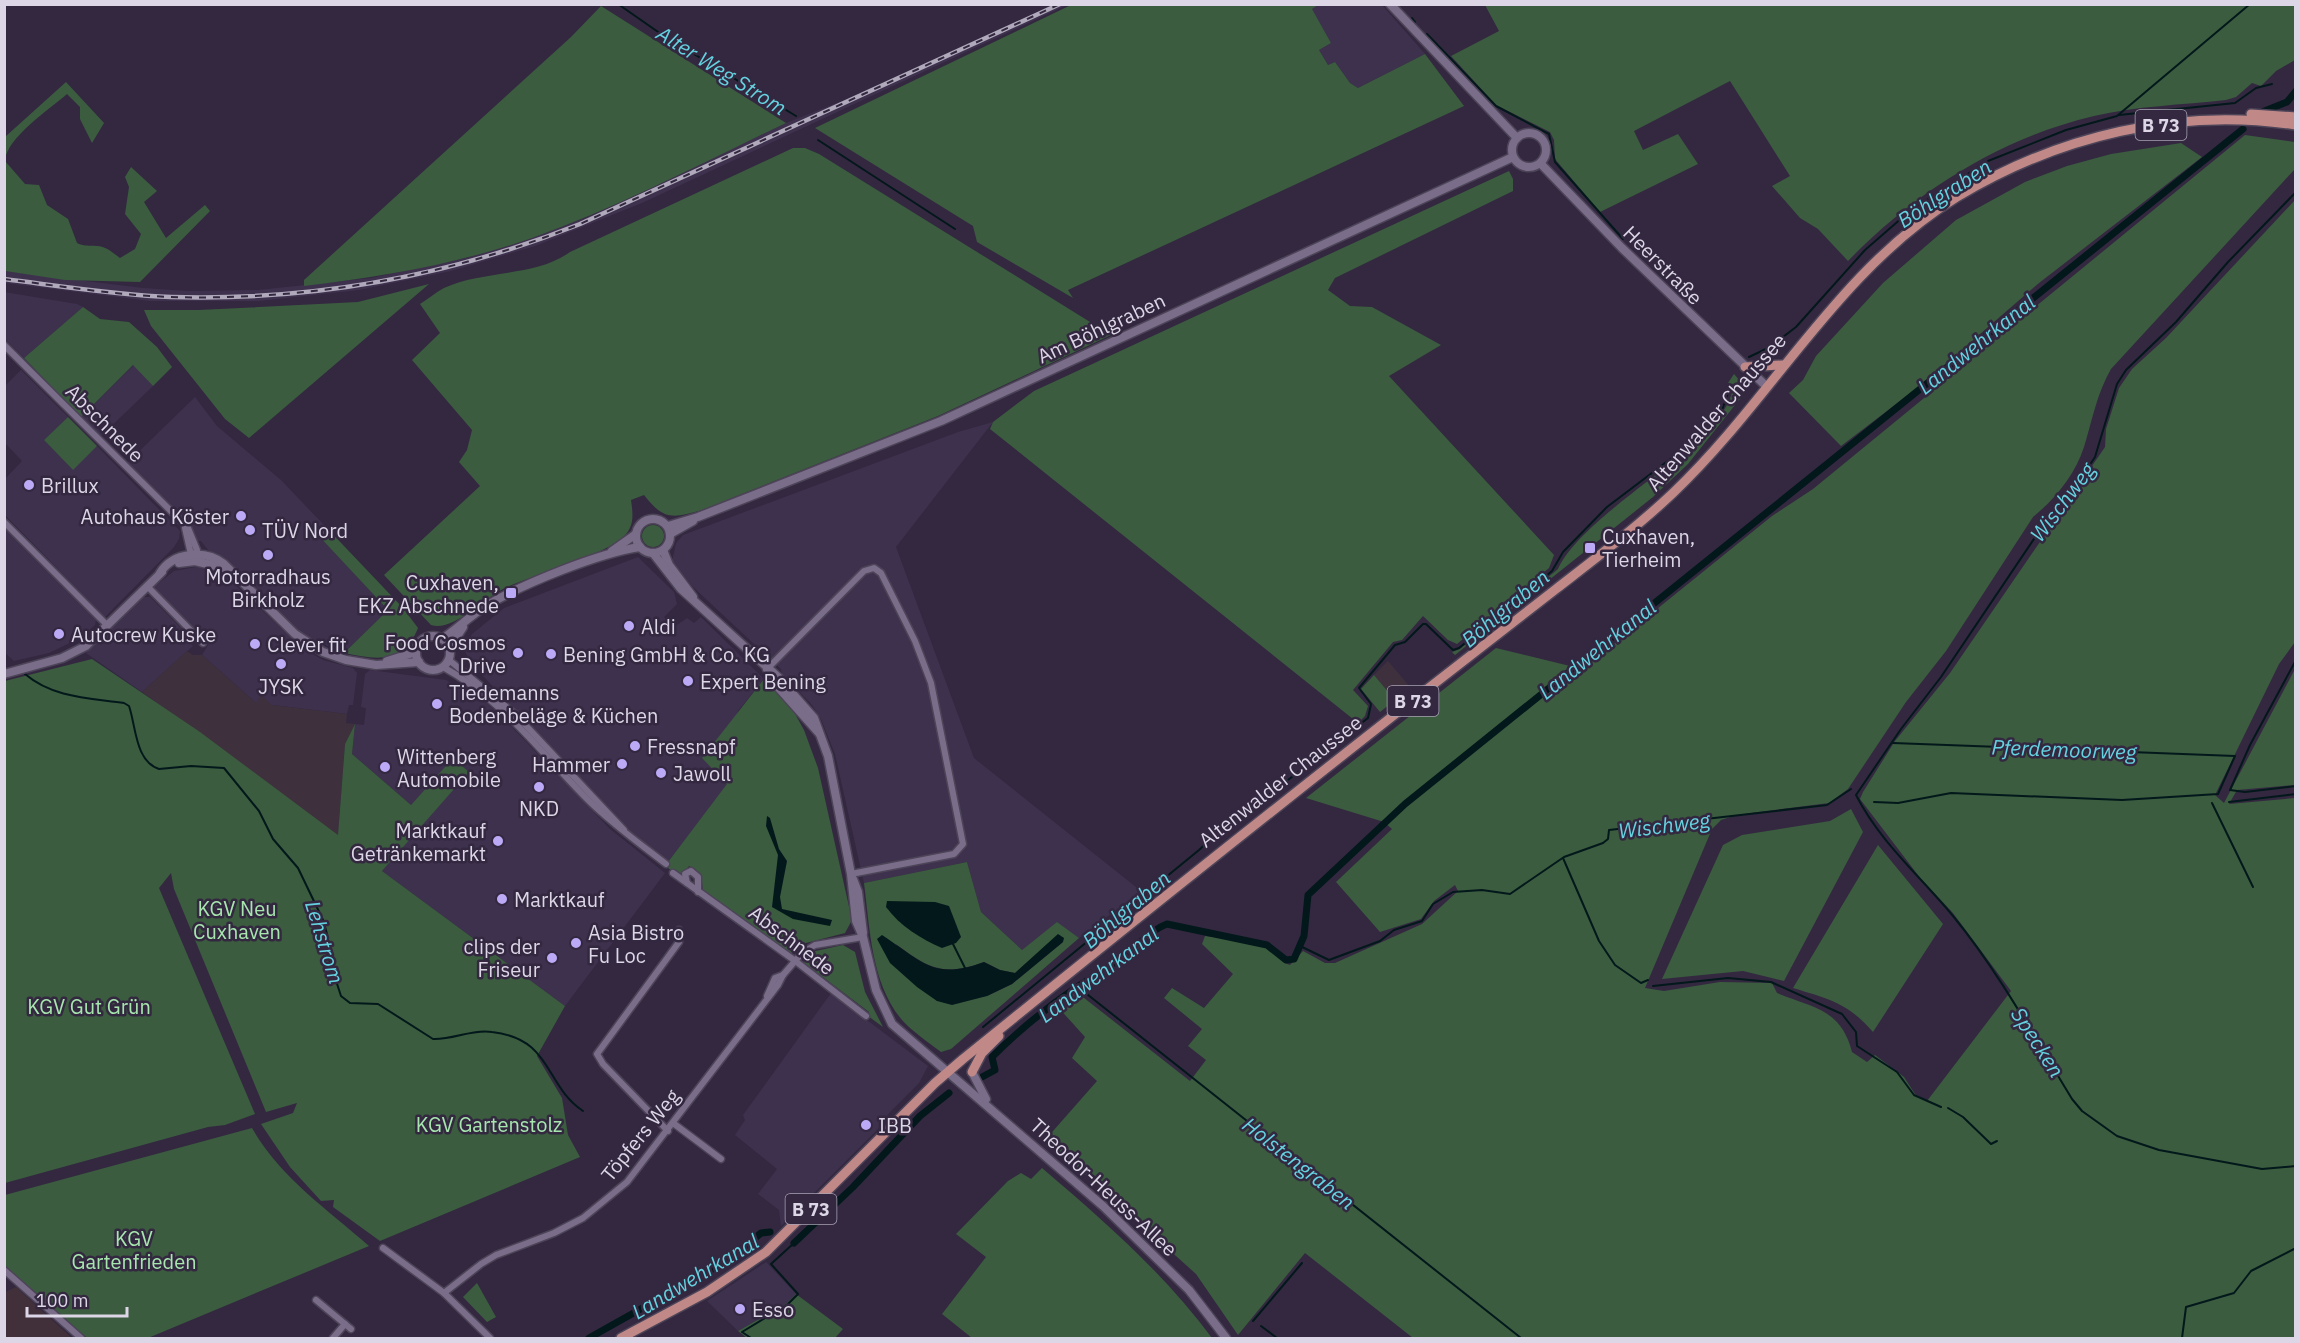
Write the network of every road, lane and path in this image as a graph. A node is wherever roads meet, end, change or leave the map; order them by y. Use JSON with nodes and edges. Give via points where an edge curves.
{"nodes":[{"id":1,"x":1390,"y":4,"type":"edge"},
{"id":2,"x":2295,"y":117,"type":"edge"},
{"id":3,"x":2222,"y":118,"type":"junction"},
{"id":4,"x":2295,"y":125,"type":"edge"},
{"id":5,"x":1517,"y":138,"type":"junction"},
{"id":6,"x":1513,"y":157,"type":"junction"},
{"id":7,"x":1541,"y":164,"type":"junction"},
{"id":8,"x":4,"y":345,"type":"edge"},
{"id":9,"x":1782,"y":365,"type":"junction"},
{"id":10,"x":1745,"y":367,"type":"junction"},
{"id":11,"x":1766,"y":386,"type":"junction"},
{"id":12,"x":4,"y":522,"type":"edge"},
{"id":13,"x":669,"y":530,"type":"junction"},
{"id":14,"x":636,"y":534,"type":"junction"},
{"id":15,"x":640,"y":547,"type":"junction"},
{"id":16,"x":663,"y":550,"type":"junction"},
{"id":17,"x":653,"y":553,"type":"junction"},
{"id":18,"x":605,"y":555,"type":"junction"},
{"id":19,"x":195,"y":558,"type":"junction"},
{"id":20,"x":147,"y":586,"type":"junction"},
{"id":21,"x":695,"y":600,"type":"junction"},
{"id":22,"x":470,"y":618,"type":"junction"},
{"id":23,"x":107,"y":625,"type":"junction"},
{"id":24,"x":442,"y":639,"type":"junction"},
{"id":25,"x":203,"y":643,"type":"dead end"},
{"id":26,"x":449,"y":649,"type":"junction"},
{"id":27,"x":416,"y":652,"type":"junction"},
{"id":28,"x":419,"y":662,"type":"junction"},
{"id":29,"x":446,"y":663,"type":"junction"},
{"id":30,"x":369,"y":664,"type":"junction"},
{"id":31,"x":767,"y":669,"type":"junction"},
{"id":32,"x":4,"y":674,"type":"edge"},
{"id":33,"x":666,"y":864,"type":"dead end"},
{"id":34,"x":673,"y":873,"type":"dead end"},
{"id":35,"x":851,"y":874,"type":"junction"},
{"id":36,"x":688,"y":884,"type":"junction"},
{"id":37,"x":698,"y":892,"type":"junction"},
{"id":38,"x":679,"y":930,"type":"dead end"},
{"id":39,"x":863,"y":937,"type":"junction"},
{"id":40,"x":794,"y":960,"type":"junction"},
{"id":41,"x":866,"y":1016,"type":"dead end"},
{"id":42,"x":1017,"y":1016,"type":"junction"},
{"id":43,"x":949,"y":1071,"type":"junction"},
{"id":44,"x":972,"y":1072,"type":"joint"},
{"id":45,"x":989,"y":1105,"type":"junction"},
{"id":46,"x":673,"y":1123,"type":"junction"},
{"id":47,"x":668,"y":1131,"type":"junction"},
{"id":48,"x":721,"y":1159,"type":"dead end"},
{"id":49,"x":383,"y":1248,"type":"dead end"},
{"id":50,"x":4,"y":1270,"type":"edge"},
{"id":51,"x":444,"y":1293,"type":"junction"},
{"id":52,"x":316,"y":1300,"type":"dead end"},
{"id":53,"x":345,"y":1324,"type":"junction"},
{"id":54,"x":351,"y":1329,"type":"dead end"},
{"id":55,"x":81,"y":1338,"type":"edge"},
{"id":56,"x":333,"y":1338,"type":"edge"},
{"id":57,"x":490,"y":1338,"type":"edge"},
{"id":58,"x":621,"y":1338,"type":"edge"},
{"id":59,"x":1226,"y":1338,"type":"edge"}],
"edges":[{"from":1,"to":5,"type":"street"},
{"from":2,"to":3,"type":"main road","via":[[2247,114]]},
{"from":3,"to":4,"type":"main road","name":"Altenwalder Chaussee","number":"B 73"},
{"from":3,"to":9,"type":"main road","name":"Altenwalder Chaussee","number":"B 73","via":[[2168,123],[2101,136],[2062,147],[1988,180],[1920,222],[1889,248]]},
{"from":5,"to":6,"type":"street"},
{"from":5,"to":7,"type":"street","via":[[1530,134],[1541,138],[1546,146]]},
{"from":6,"to":7,"type":"street","via":[[1527,167]]},
{"from":6,"to":13,"type":"street","name":"Am Böhlgraben","via":[[941,421]]},
{"from":7,"to":10,"type":"street","name":"Heerstraße"},
{"from":8,"to":19,"type":"street","name":"Abschnede","via":[[184,524]]},
{"from":9,"to":10,"type":"main road"},
{"from":9,"to":11,"type":"main road","name":"Altenwalder Chaussee","number":"B 73"},
{"from":10,"to":11,"type":"street","name":"Heerstraße"},
{"from":11,"to":42,"type":"main road","name":"Altenwalder Chaussee","number":"B 73","via":[[1674,492],[1616,542],[1250,827]]},
{"from":12,"to":23,"type":"street"},
{"from":13,"to":14,"type":"street","via":[[660,520],[648,520]]},
{"from":13,"to":16,"type":"street"},
{"from":14,"to":15,"type":"street"},
{"from":14,"to":18,"type":"street"},
{"from":15,"to":17,"type":"street"},
{"from":15,"to":18,"type":"street"},
{"from":16,"to":17,"type":"street"},
{"from":16,"to":21,"type":"street","via":[[669,565]]},
{"from":17,"to":21,"type":"street"},
{"from":18,"to":22,"type":"street","via":[[511,592]]},
{"from":19,"to":20,"type":"street","via":[[178,557]]},
{"from":19,"to":30,"type":"street","via":[[228,569],[304,641],[335,657]]},
{"from":20,"to":23,"type":"street"},
{"from":20,"to":25,"type":"street"},
{"from":21,"to":31,"type":"street"},
{"from":22,"to":24,"type":"street"},
{"from":22,"to":26,"type":"street"},
{"from":23,"to":32,"type":"street","via":[[72,654]]},
{"from":24,"to":26,"type":"street"},
{"from":24,"to":27,"type":"street","via":[[424,639]]},
{"from":26,"to":29,"type":"street"},
{"from":27,"to":28,"type":"street"},
{"from":27,"to":30,"type":"street"},
{"from":28,"to":29,"type":"street","via":[[433,670]]},
{"from":28,"to":30,"type":"street"},
{"from":29,"to":33,"type":"street","via":[[502,709],[588,800]]},
{"from":31,"to":35,"type":"street","name":"Theodor-Heuss-Allee","via":[[819,733],[828,756]]},
{"from":31,"to":35,"type":"street","via":[[864,571],[873,568],[881,572],[931,683],[963,844],[954,854]]},
{"from":34,"to":36,"type":"street","name":"Abschnede"},
{"from":35,"to":39,"type":"street","name":"Theodor-Heuss-Allee","via":[[856,921]]},
{"from":36,"to":37,"type":"street","name":"Abschnede"},
{"from":36,"to":37,"type":"street","name":"Abschnede","via":[[685,874],[691,871],[698,877]]},
{"from":37,"to":40,"type":"street","name":"Abschnede"},
{"from":38,"to":47,"type":"street","via":[[679,942],[597,1054]]},
{"from":39,"to":40,"type":"street","name":"Töpfers Weg","via":[[815,945]]},
{"from":39,"to":43,"type":"street","name":"Theodor-Heuss-Allee","via":[[876,990],[892,1024]]},
{"from":40,"to":41,"type":"street","name":"Abschnede"},
{"from":40,"to":46,"type":"street","name":"Töpfers Weg","via":[[783,975],[775,978],[767,996]]},
{"from":42,"to":43,"type":"main road","name":"Altenwalder Chaussee","number":"B 73"},
{"from":42,"to":44,"type":"main road","name":"Altenwalder Chaussee","number":"B 73","via":[[982,1053]]},
{"from":43,"to":45,"type":"street","name":"Theodor-Heuss-Allee"},
{"from":43,"to":58,"type":"main road","name":"Altenwalder Chaussee","number":"B 73","via":[[766,1252],[707,1292]]},
{"from":44,"to":45,"type":"street"},
{"from":45,"to":59,"type":"street","name":"Theodor-Heuss-Allee","via":[[1148,1248],[1189,1290]]},
{"from":46,"to":47,"type":"street","name":"Töpfers Weg"},
{"from":46,"to":48,"type":"street"},
{"from":47,"to":51,"type":"street","name":"Töpfers Weg","via":[[627,1182],[584,1218],[496,1255]]},
{"from":49,"to":51,"type":"street"},
{"from":50,"to":55,"type":"street"},
{"from":51,"to":57,"type":"street"},
{"from":52,"to":53,"type":"street"},
{"from":53,"to":54,"type":"street"},
{"from":53,"to":56,"type":"street"}]}
